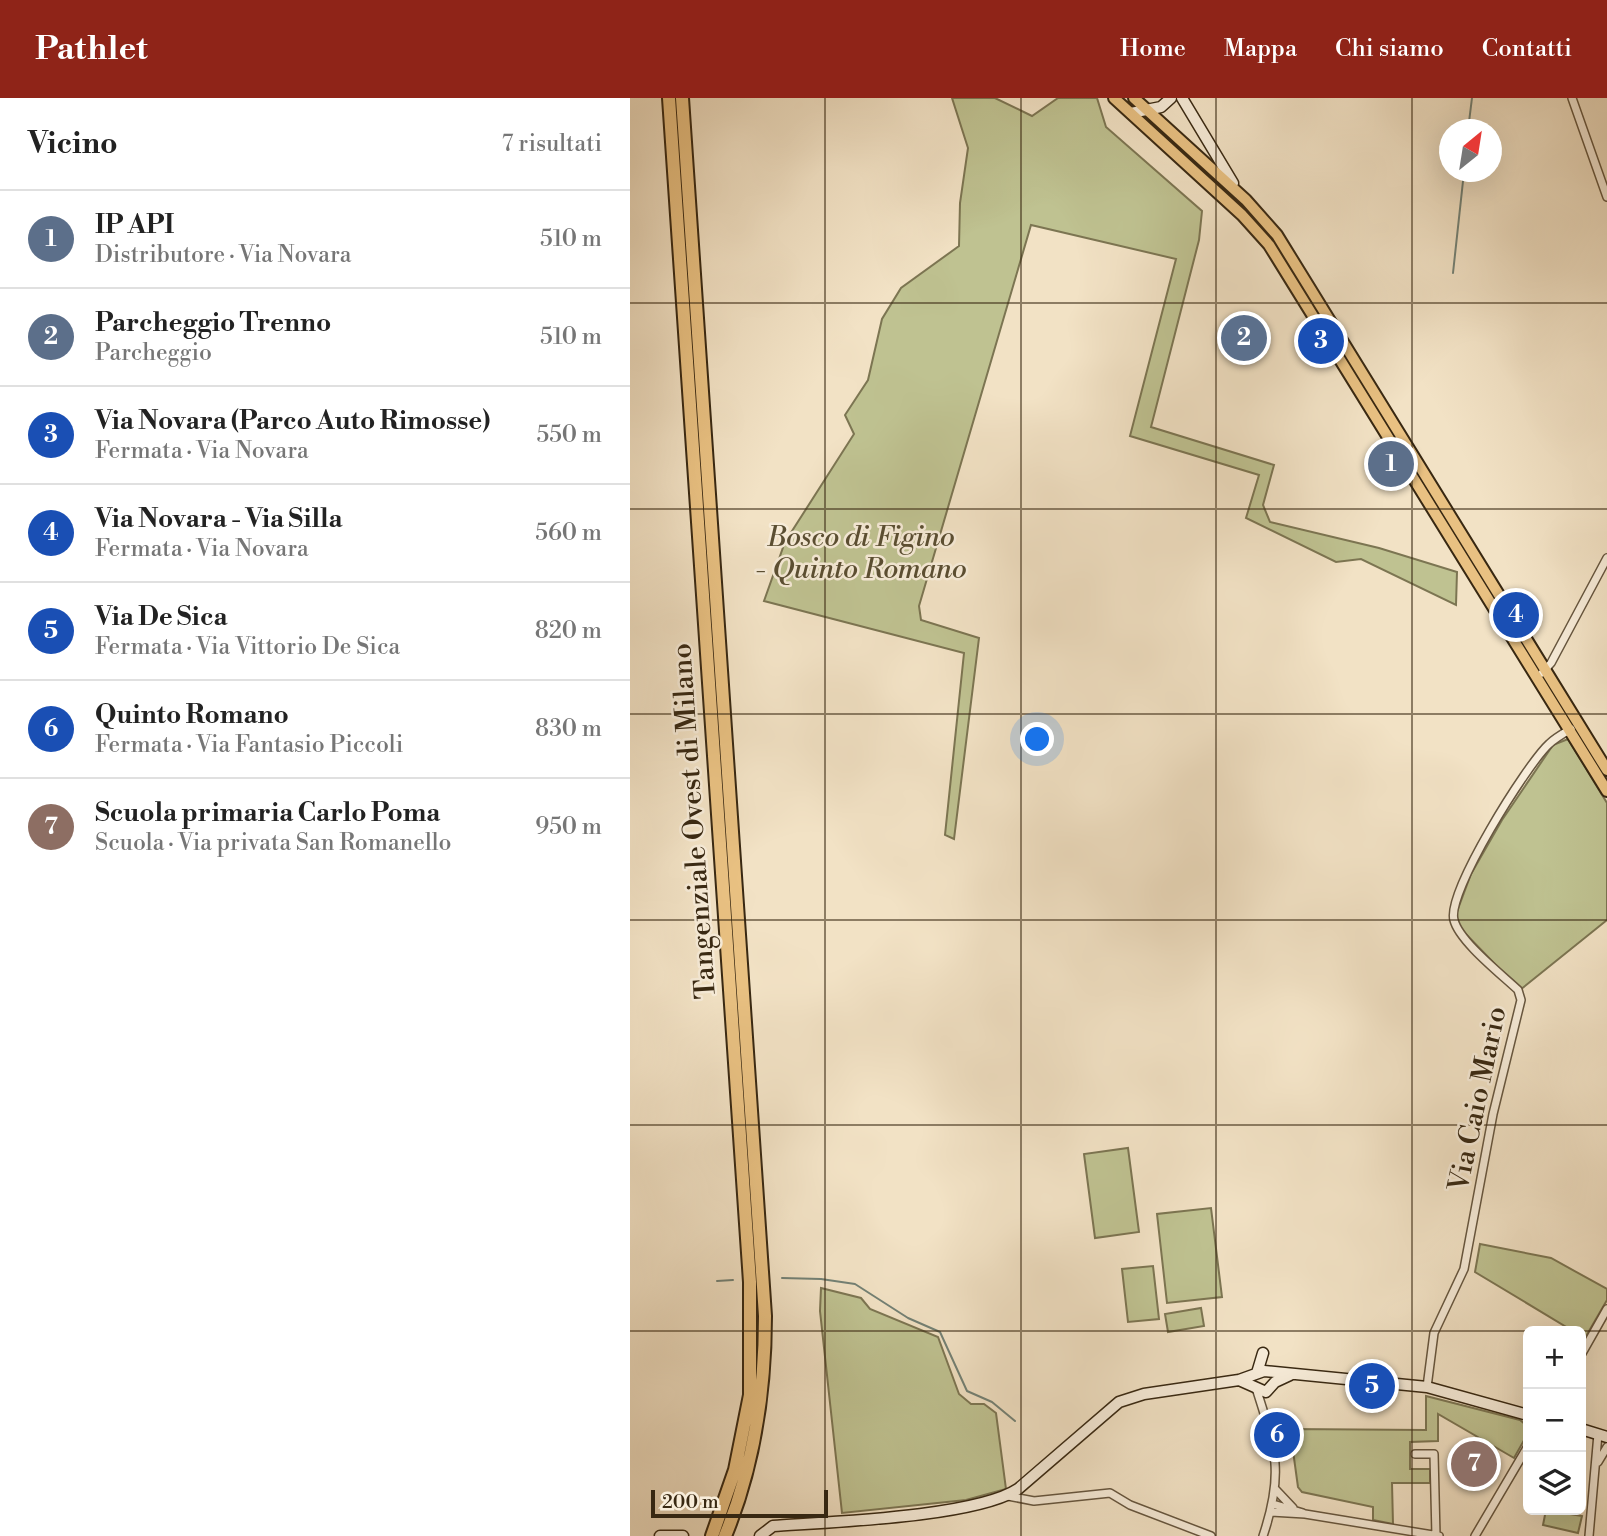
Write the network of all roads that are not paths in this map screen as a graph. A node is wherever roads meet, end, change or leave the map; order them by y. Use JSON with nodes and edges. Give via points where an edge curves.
{"nodes":[{"id":1,"x":669,"y":98,"type":"edge"},
{"id":2,"x":682,"y":98,"type":"edge"},
{"id":3,"x":1134,"y":98,"type":"edge"},
{"id":4,"x":1171,"y":98,"type":"edge"},
{"id":5,"x":1182,"y":98,"type":"edge"},
{"id":6,"x":1572,"y":98,"type":"edge"},
{"id":7,"x":1116,"y":99,"type":"edge"},
{"id":8,"x":1144,"y":108,"type":"junction"},
{"id":9,"x":1131,"y":113,"type":"junction"},
{"id":10,"x":1607,"y":197,"type":"edge"},
{"id":11,"x":1246,"y":200,"type":"junction"},
{"id":12,"x":1607,"y":558,"type":"edge"},
{"id":13,"x":1541,"y":674,"type":"junction"},
{"id":14,"x":1574,"y":727,"type":"junction"},
{"id":15,"x":1607,"y":770,"type":"edge"},
{"id":16,"x":1607,"y":791,"type":"edge"},
{"id":17,"x":1607,"y":1309,"type":"edge"},
{"id":18,"x":1586,"y":1346,"type":"edge"},
{"id":19,"x":1263,"y":1355,"type":"dead end"},
{"id":20,"x":1429,"y":1373,"type":"junction"},
{"id":21,"x":1263,"y":1380,"type":"junction"},
{"id":22,"x":1413,"y":1386,"type":"junction"},
{"id":23,"x":1427,"y":1387,"type":"junction"},
{"id":24,"x":1441,"y":1391,"type":"junction"},
{"id":25,"x":1263,"y":1410,"type":"junction"},
{"id":26,"x":1523,"y":1413,"type":"edge"},
{"id":27,"x":1602,"y":1435,"type":"edge"},
{"id":28,"x":1607,"y":1447,"type":"edge"},
{"id":29,"x":1524,"y":1452,"type":"edge"},
{"id":30,"x":1415,"y":1454,"type":"dead end"},
{"id":31,"x":1598,"y":1463,"type":"junction"},
{"id":32,"x":1018,"y":1489,"type":"junction"},
{"id":33,"x":1276,"y":1490,"type":"junction"},
{"id":34,"x":1008,"y":1496,"type":"junction"},
{"id":35,"x":1028,"y":1500,"type":"junction"},
{"id":36,"x":1272,"y":1508,"type":"junction"},
{"id":37,"x":1294,"y":1509,"type":"junction"},
{"id":38,"x":1305,"y":1514,"type":"junction"},
{"id":39,"x":720,"y":1534,"type":"edge"},
{"id":40,"x":660,"y":1536,"type":"edge"},
{"id":41,"x":682,"y":1536,"type":"edge"},
{"id":42,"x":760,"y":1536,"type":"edge"},
{"id":43,"x":1211,"y":1536,"type":"edge"},
{"id":44,"x":1263,"y":1536,"type":"edge"},
{"id":45,"x":1437,"y":1536,"type":"edge"},
{"id":46,"x":1475,"y":1536,"type":"edge"},
{"id":47,"x":1589,"y":1536,"type":"edge"}],
"edges":[{"from":1,"to":39,"type":"highway","name":"Tangenziale Ovest di Milano","via":[[750,1282],[750,1395]]},
{"from":2,"to":39,"type":"highway","name":"Tangenziale Ovest di Milano","via":[[765,1316],[755,1433],[742,1489]]},
{"from":3,"to":8,"type":"main road"},
{"from":4,"to":8,"type":"street","via":[[1161,107]]},
{"from":5,"to":11,"type":"street","via":[[1222,170]]},
{"from":6,"to":10,"type":"street"},
{"from":7,"to":9,"type":"main road"},
{"from":8,"to":9,"type":"street"},
{"from":8,"to":11,"type":"main road"},
{"from":9,"to":13,"type":"main road","via":[[1269,245]]},
{"from":11,"to":13,"type":"main road","via":[[1283,244]]},
{"from":12,"to":13,"type":"street"},
{"from":13,"to":14,"type":"main road"},
{"from":14,"to":15,"type":"main road"},
{"from":14,"to":16,"type":"main road"},
{"from":14,"to":20,"type":"street","name":"Via Caio Mario","via":[[1549,744],[1528,768],[1464,877],[1453,912],[1459,932],[1518,990],[1521,1000],[1493,1114],[1472,1237],[1464,1269],[1431,1345]]},
{"from":17,"to":18,"type":"street"},
{"from":19,"to":21,"type":"street"},
{"from":20,"to":22,"type":"street"},
{"from":20,"to":23,"type":"street","name":"Via Caio Mario"},
{"from":20,"to":24,"type":"street"},
{"from":21,"to":22,"type":"street","via":[[1294,1374]]},
{"from":21,"to":25,"type":"street"},
{"from":21,"to":25,"type":"street"},
{"from":21,"to":32,"type":"street","via":[[1144,1394],[1119,1402]]},
{"from":22,"to":23,"type":"street"},
{"from":23,"to":24,"type":"street"},
{"from":24,"to":26,"type":"street"},
{"from":25,"to":33,"type":"street","via":[[1277,1469]]},
{"from":27,"to":31,"type":"street"},
{"from":28,"to":31,"type":"street"},
{"from":29,"to":46,"type":"street"},
{"from":30,"to":45,"type":"street","via":[[1433,1454]]},
{"from":31,"to":47,"type":"street"},
{"from":32,"to":34,"type":"street"},
{"from":32,"to":35,"type":"street"},
{"from":33,"to":36,"type":"street"},
{"from":33,"to":37,"type":"street"},
{"from":34,"to":35,"type":"street"},
{"from":34,"to":42,"type":"street","via":[[926,1512],[773,1526]]},
{"from":35,"to":43,"type":"street","via":[[1110,1493],[1129,1505]]},
{"from":36,"to":37,"type":"street"},
{"from":36,"to":38,"type":"street"},
{"from":36,"to":44,"type":"street"},
{"from":37,"to":38,"type":"street"},
{"from":38,"to":45,"type":"street"},
{"from":40,"to":41,"type":"street"}]}
